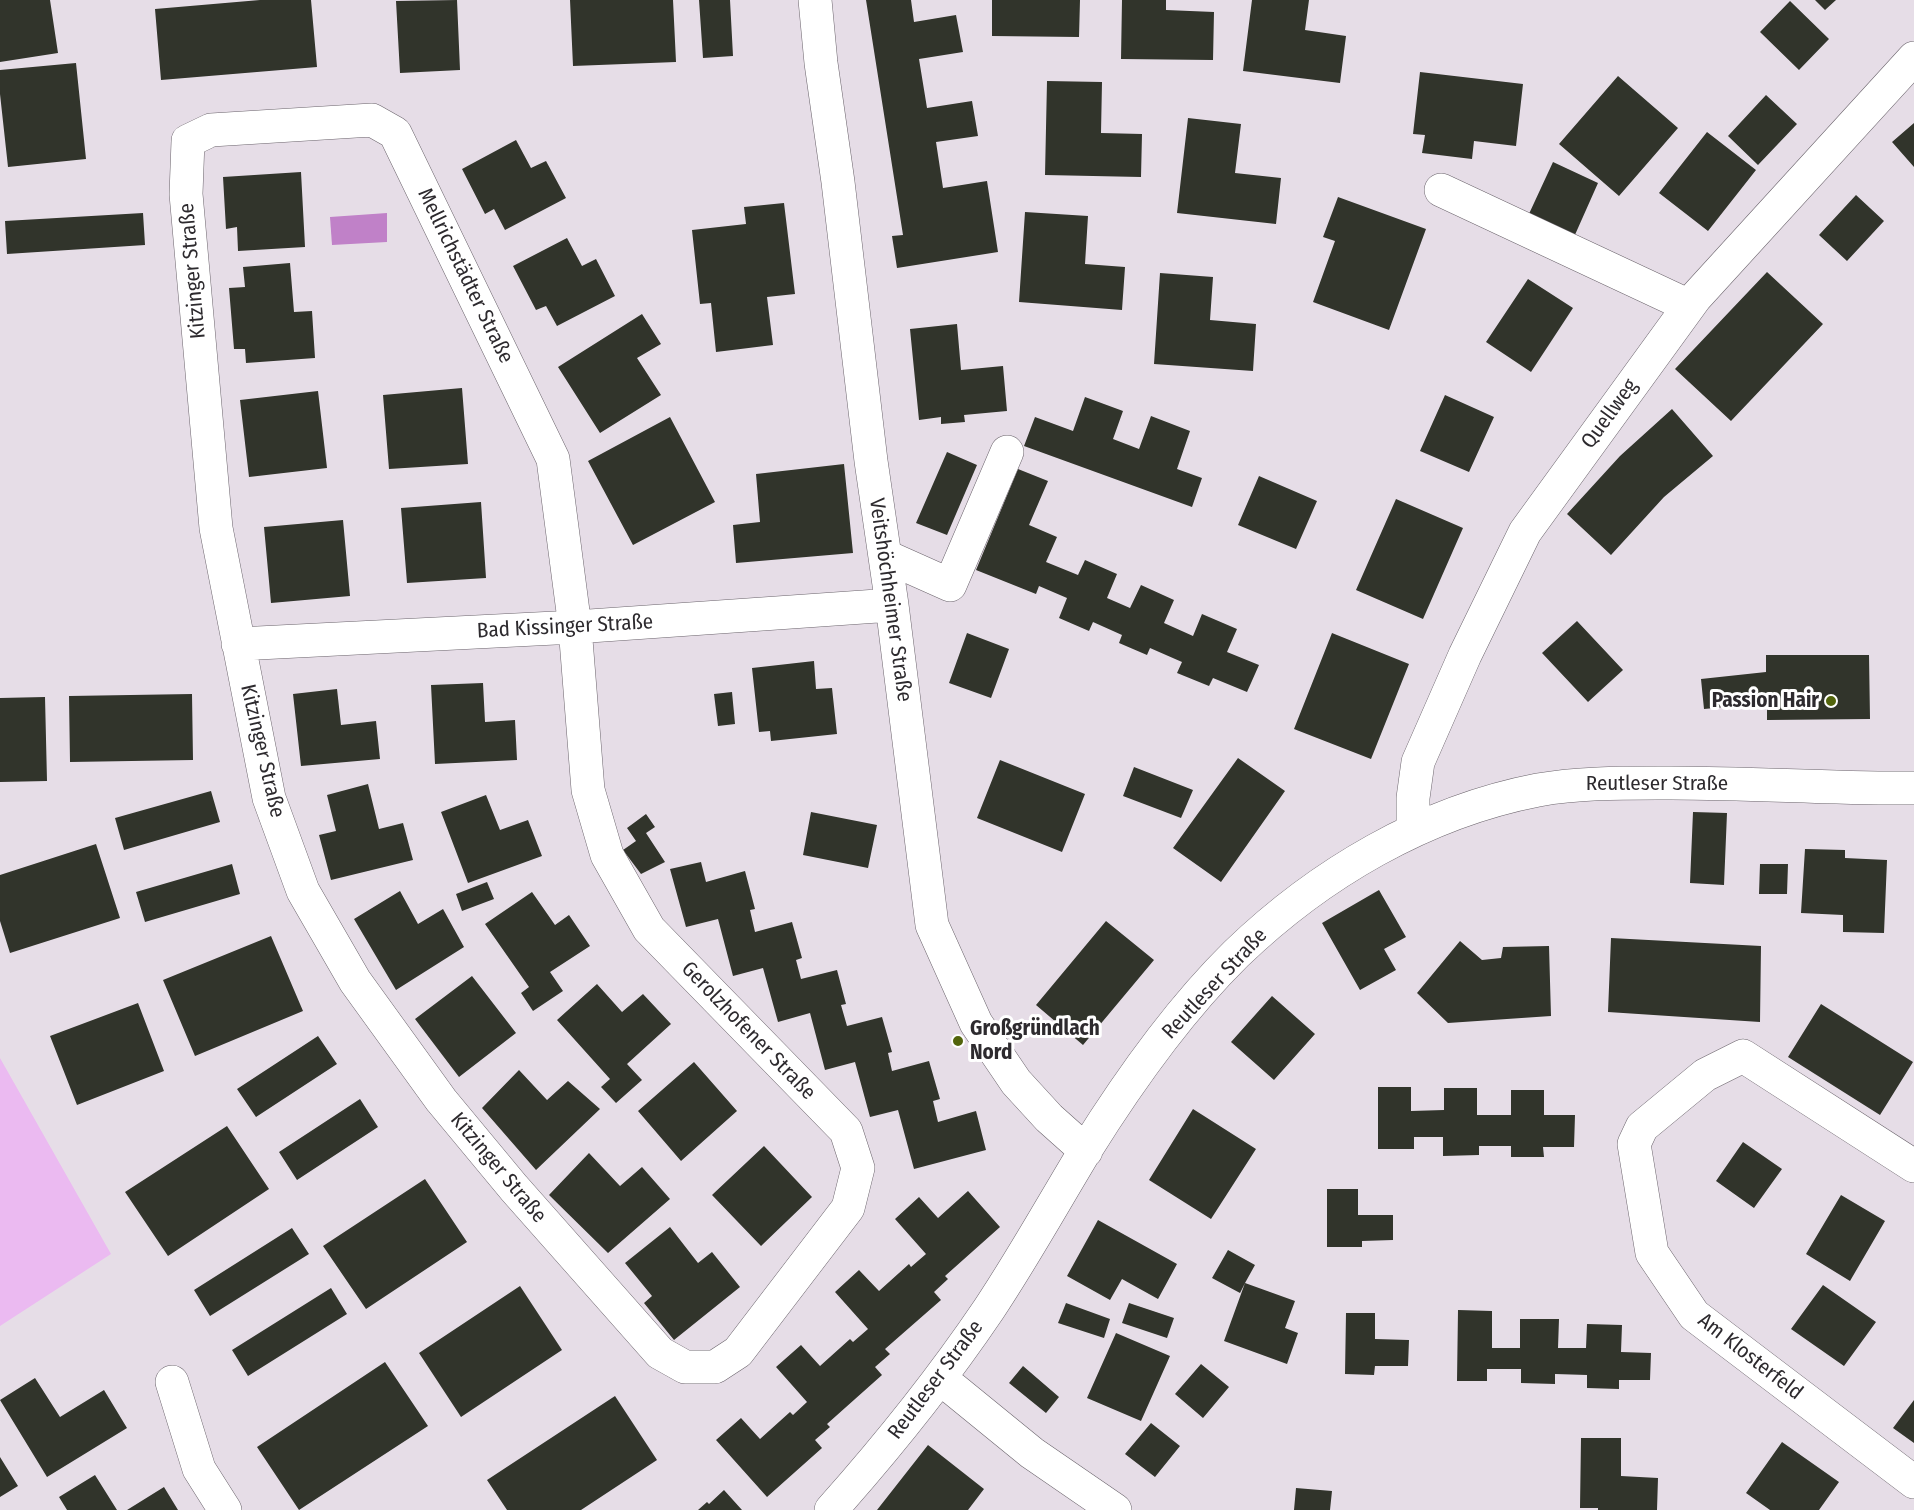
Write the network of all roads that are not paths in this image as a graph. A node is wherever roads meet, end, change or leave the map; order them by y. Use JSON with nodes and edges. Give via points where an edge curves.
{"nodes":[{"id":1,"x":815,"y":0,"type":"edge"},
{"id":2,"x":1914,"y":58,"type":"edge"},
{"id":3,"x":188,"y":141,"type":"joint"},
{"id":4,"x":1441,"y":190,"type":"dead end"},
{"id":5,"x":1689,"y":306,"type":"junction"},
{"id":6,"x":1007,"y":452,"type":"dead end"},
{"id":7,"x":885,"y":556,"type":"junction"},
{"id":8,"x":892,"y":605,"type":"junction"},
{"id":9,"x":575,"y":627,"type":"junction"},
{"id":10,"x":238,"y":644,"type":"junction"},
{"id":11,"x":1914,"y":788,"type":"edge"},
{"id":12,"x":1413,"y":831,"type":"junction"},
{"id":13,"x":1086,"y":1151,"type":"junction"},
{"id":14,"x":1914,"y":1166,"type":"edge"},
{"id":15,"x":685,"y":1367,"type":"joint"},
{"id":16,"x":940,"y":1378,"type":"junction"},
{"id":17,"x":172,"y":1382,"type":"dead end"},
{"id":18,"x":1914,"y":1482,"type":"edge"},
{"id":19,"x":225,"y":1510,"type":"edge"},
{"id":20,"x":831,"y":1510,"type":"edge"},
{"id":21,"x":1115,"y":1510,"type":"edge"}],
"edges":[{"from":1,"to":7,"type":"street","name":"Veitshöchheimer Straße"},
{"from":2,"to":5,"type":"street","name":"Quellweg"},
{"from":3,"to":9,"type":"street","name":"Mellrichstädter Straße","via":[[211,130],[372,120],[396,133],[553,459]]},
{"from":3,"to":10,"type":"street","name":"Kitzinger Straße","via":[[186,194],[216,528]]},
{"from":4,"to":5,"type":"street"},
{"from":5,"to":12,"type":"street","name":"Quellweg","via":[[1525,532],[1418,762]]},
{"from":6,"to":7,"type":"street","via":[[950,585]]},
{"from":7,"to":8,"type":"street","name":"Veitshöchheimer Straße"},
{"from":8,"to":9,"type":"street","name":"Bad Kissinger Straße"},
{"from":8,"to":13,"type":"street","name":"Veitshöchheimer Straße","via":[[932,925],[976,1023],[1016,1082]]},
{"from":9,"to":10,"type":"street","name":"Bad Kissinger Straße"},
{"from":9,"to":15,"type":"street","name":"Gerolzhofener Straße","via":[[588,790],[607,855],[649,929],[846,1131],[858,1168],[848,1208],[738,1352],[715,1367]]},
{"from":10,"to":15,"type":"street","name":"Kitzinger Straße","via":[[269,798],[303,891],[355,981],[441,1100],[514,1188],[660,1353]]},
{"from":11,"to":12,"type":"street","name":"Reutleser Straße","via":[[1702,783],[1577,785],[1509,797]]},
{"from":12,"to":13,"type":"street","name":"Reutleser Straße","via":[[1384,845],[1307,895],[1234,956],[1168,1032]]},
{"from":13,"to":16,"type":"street","name":"Reutleser Straße","via":[[989,1309]]},
{"from":14,"to":18,"type":"street","name":"Am Klosterfeld","via":[[1743,1056],[1705,1075],[1642,1127],[1634,1144],[1652,1253],[1694,1315]]},
{"from":16,"to":20,"type":"street","name":"Reutleser Straße"},
{"from":16,"to":21,"type":"street","via":[[1032,1453]]},
{"from":17,"to":19,"type":"street","via":[[199,1469]]}]}
